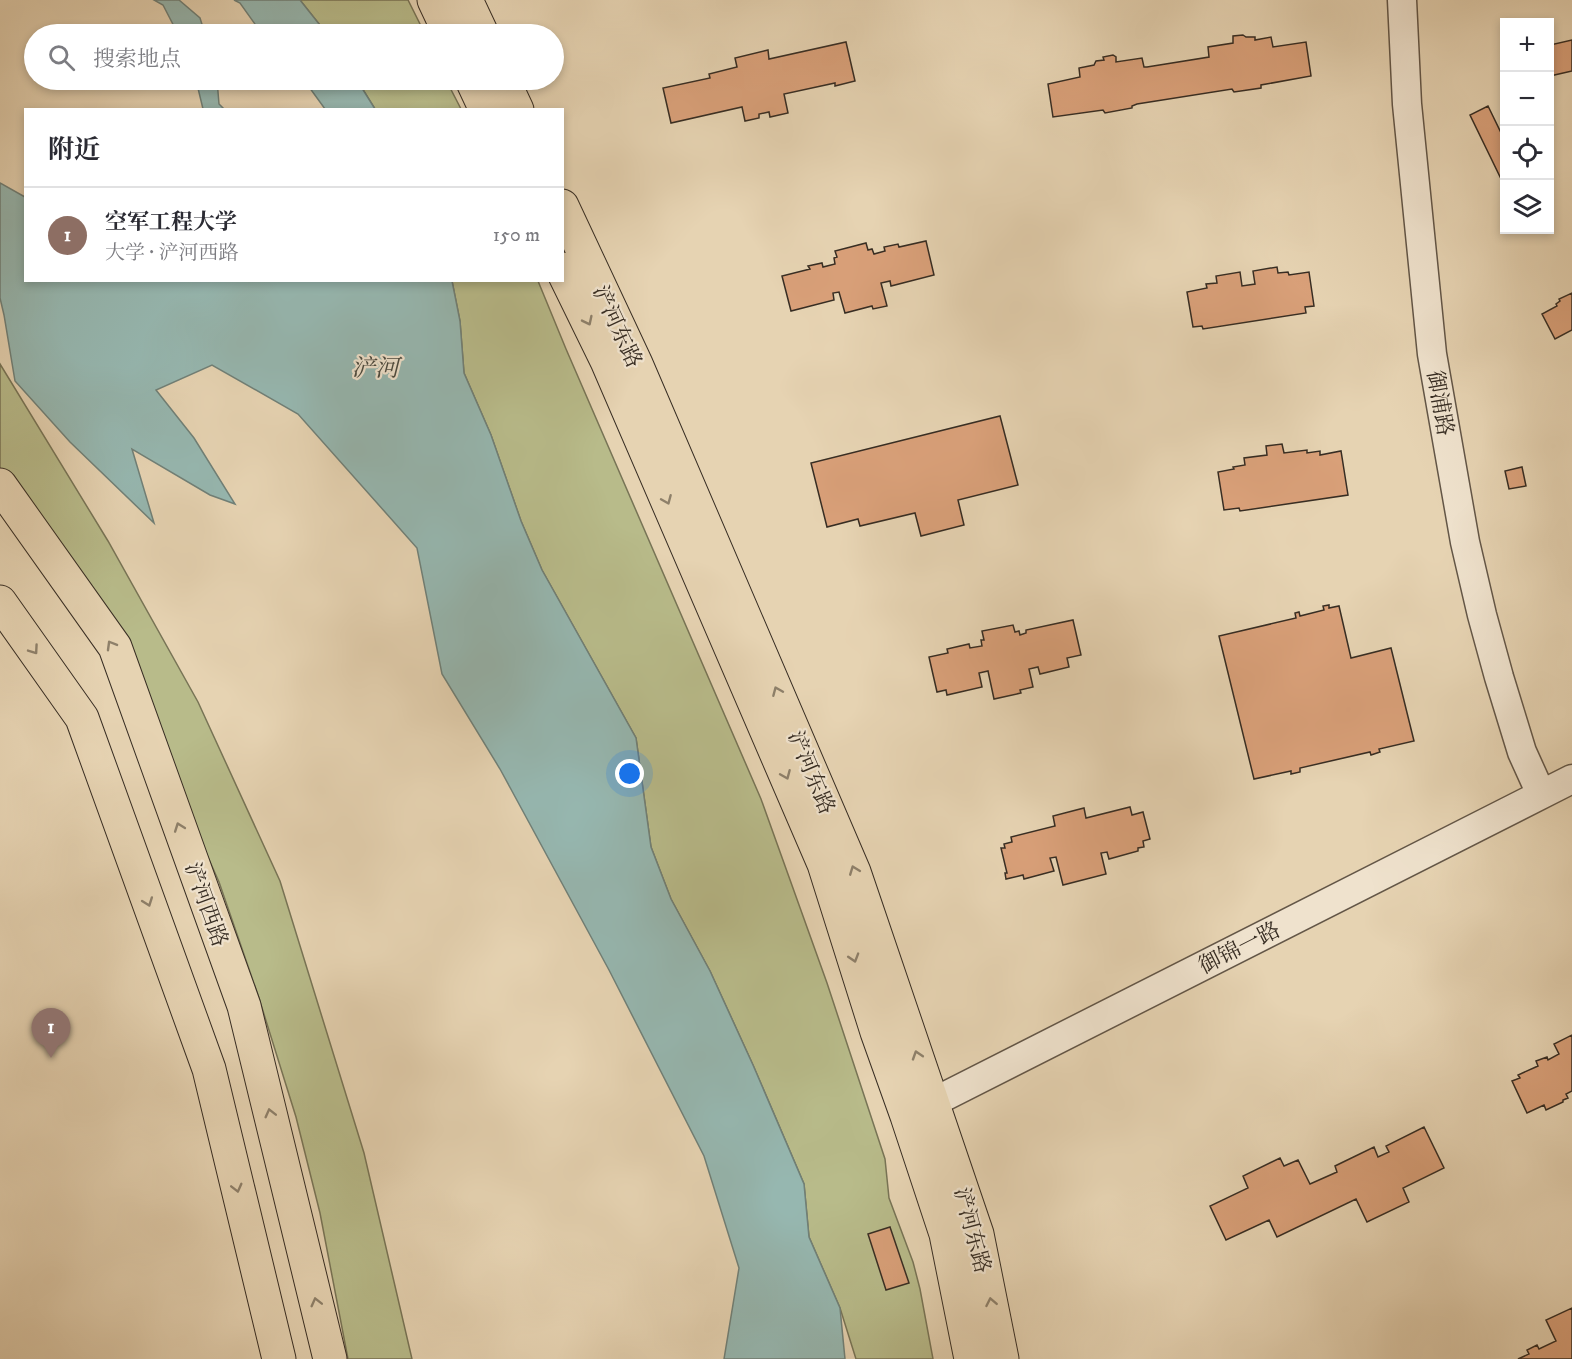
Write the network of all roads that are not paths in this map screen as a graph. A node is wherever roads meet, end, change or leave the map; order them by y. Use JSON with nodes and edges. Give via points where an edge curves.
{"nodes":[{"id":1,"x":434,"y":0,"type":"edge"},
{"id":2,"x":466,"y":0,"type":"edge"},
{"id":3,"x":1402,"y":0,"type":"edge"},
{"id":4,"x":445,"y":24,"type":"edge"},
{"id":5,"x":477,"y":24,"type":"edge"},
{"id":6,"x":477,"y":90,"type":"edge"},
{"id":7,"x":508,"y":90,"type":"edge"},
{"id":8,"x":485,"y":108,"type":"edge"},
{"id":9,"x":516,"y":108,"type":"edge"},
{"id":10,"x":564,"y":210,"type":"edge"},
{"id":11,"x":564,"y":273,"type":"edge"},
{"id":12,"x":0,"y":485,"type":"edge"},
{"id":13,"x":0,"y":602,"type":"edge"},
{"id":14,"x":1572,"y":779,"type":"edge"},
{"id":15,"x":1541,"y":794,"type":"junction"},
{"id":16,"x":920,"y":1109,"type":"junction"},
{"id":17,"x":279,"y":1359,"type":"edge"},
{"id":18,"x":330,"y":1359,"type":"edge"},
{"id":19,"x":971,"y":1359,"type":"edge"},
{"id":20,"x":1002,"y":1359,"type":"edge"}],
"edges":[{"from":1,"to":4,"type":"main road"},
{"from":2,"to":5,"type":"main road"},
{"from":3,"to":15,"type":"street","name":"御浦路","via":[[1407,104],[1434,366],[1482,615],[1522,752]]},
{"from":6,"to":8,"type":"main road"},
{"from":7,"to":9,"type":"main road"},
{"from":16,"to":10,"type":"main road","name":"浐河东路","one_way":true,"via":[[855,872],[636,364]]},
{"from":11,"to":16,"type":"main road","name":"浐河东路","one_way":true,"via":[[607,362],[824,864],[877,1032]]},
{"from":18,"to":12,"type":"main road","name":"浐河西路","one_way":true,"via":[[244,1006],[114,648]]},
{"from":13,"to":17,"type":"main road","one_way":true,"via":[[82,718],[209,1070]]},
{"from":14,"to":15,"type":"street","name":"御锦一路"},
{"from":15,"to":16,"type":"street","name":"御锦一路"},
{"from":16,"to":19,"type":"main road","name":"浐河东路"},
{"from":20,"to":16,"type":"main road","name":"浐河东路","one_way":true,"via":[[978,1234]]}]}
